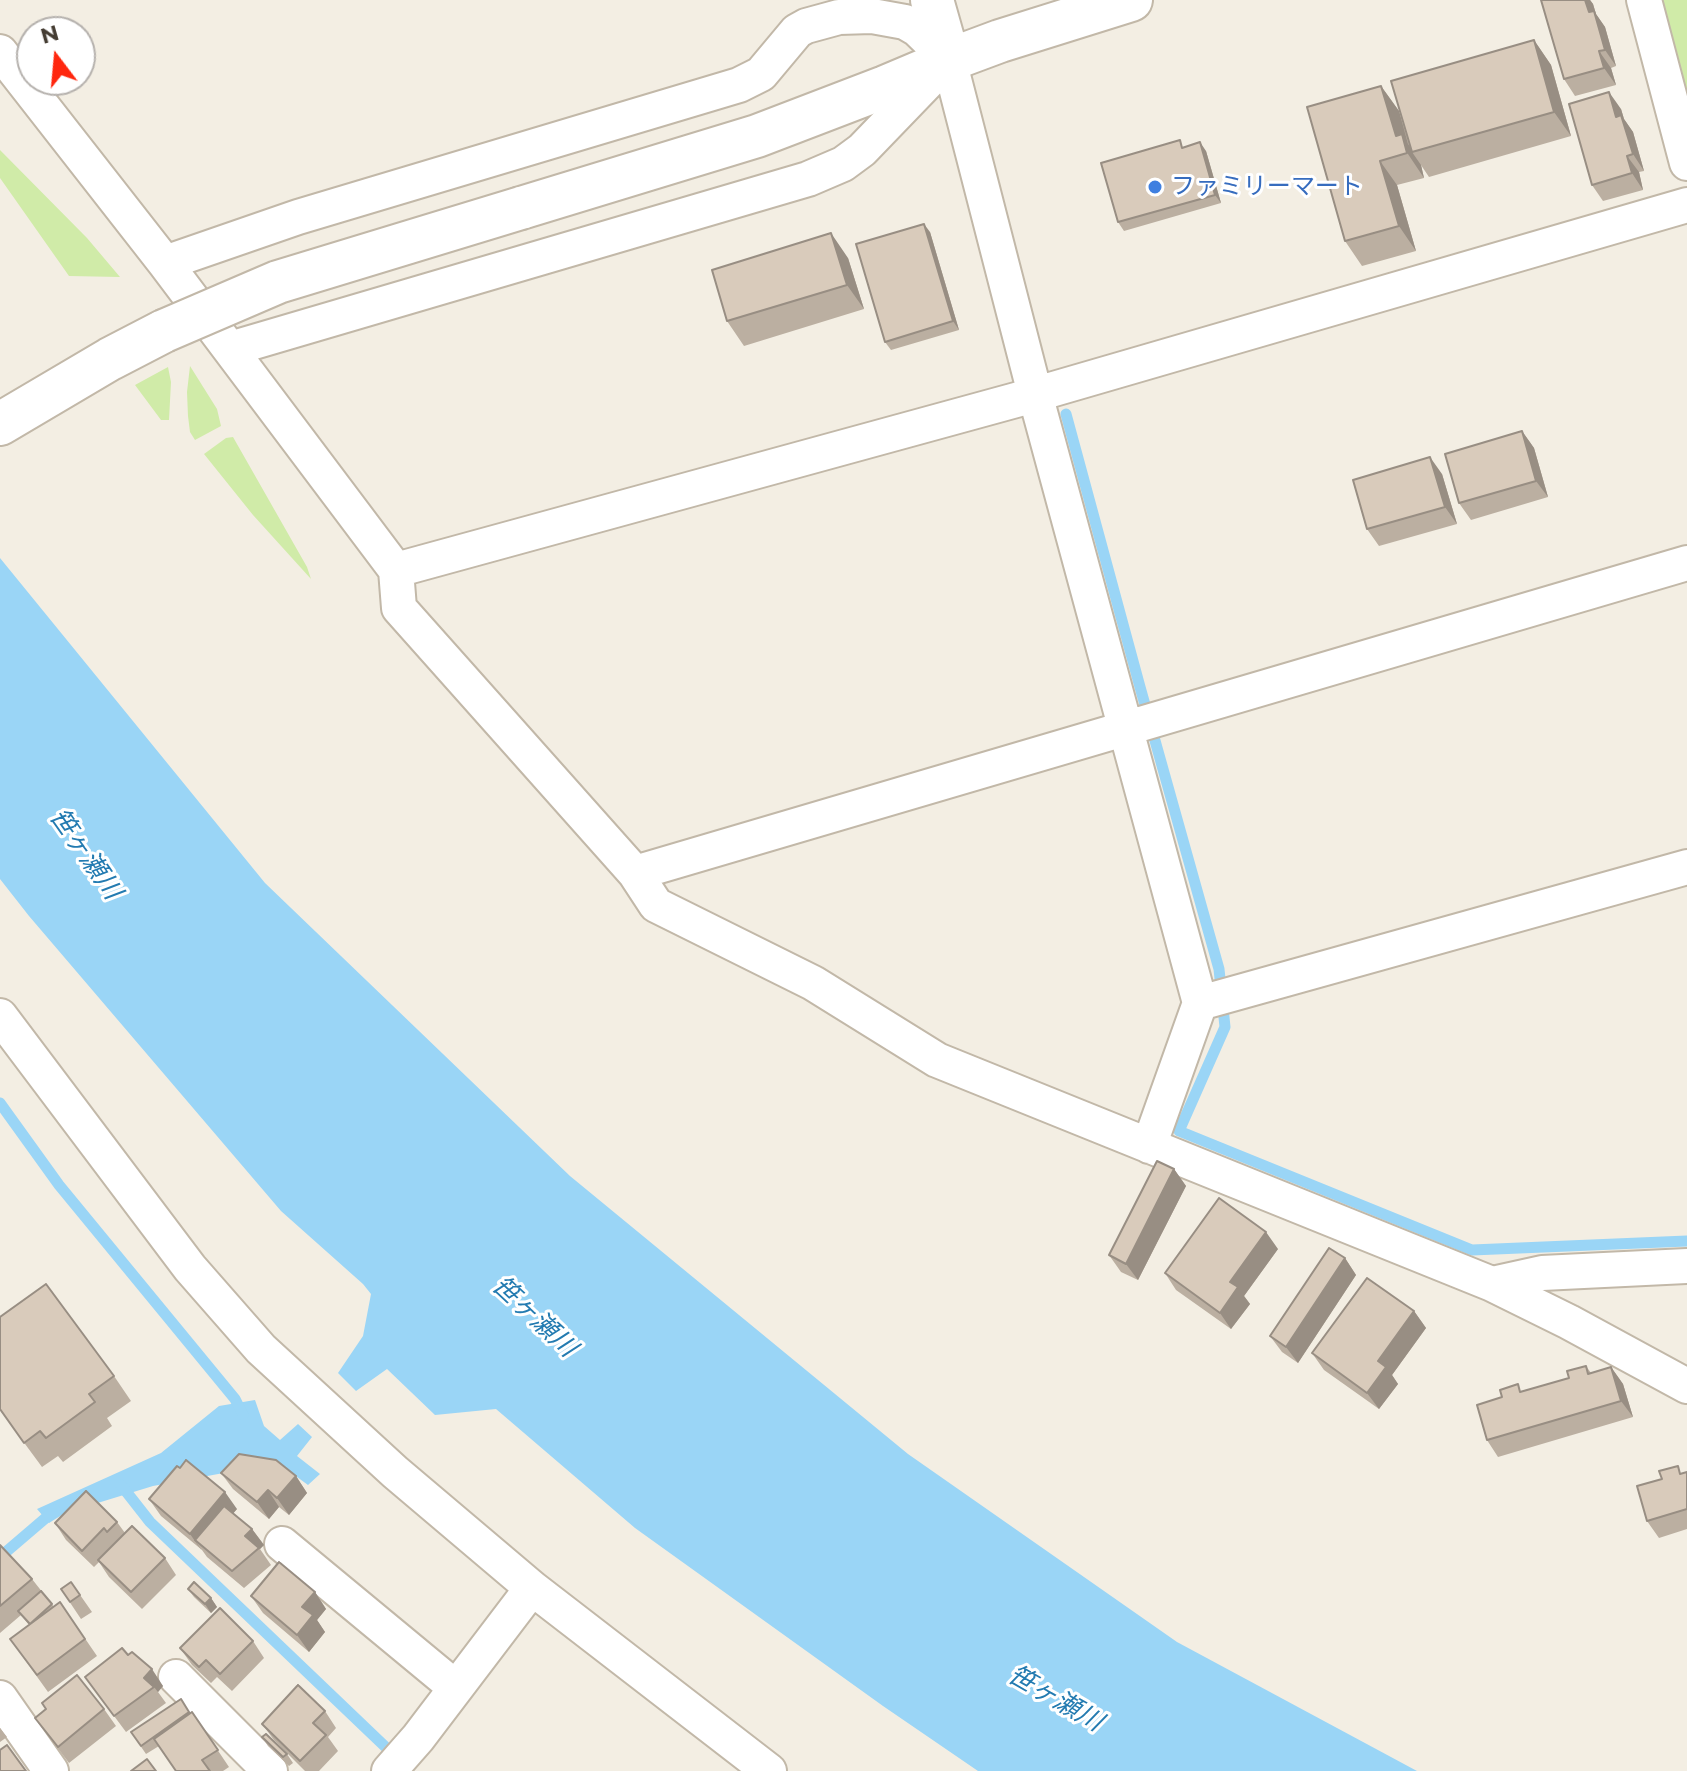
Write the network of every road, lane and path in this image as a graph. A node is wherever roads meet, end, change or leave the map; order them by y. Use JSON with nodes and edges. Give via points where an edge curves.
{"nodes":[{"id":1,"x":932,"y":0,"type":"edge"},
{"id":2,"x":1131,"y":0,"type":"edge"},
{"id":3,"x":1644,"y":0,"type":"edge"},
{"id":4,"x":0,"y":52,"type":"edge"},
{"id":5,"x":949,"y":60,"type":"junction"},
{"id":6,"x":1687,"y":163,"type":"edge"},
{"id":7,"x":1687,"y":205,"type":"edge"},
{"id":8,"x":165,"y":263,"type":"junction"},
{"id":9,"x":230,"y":349,"type":"junction"},
{"id":10,"x":1035,"y":394,"type":"junction"},
{"id":11,"x":0,"y":424,"type":"edge"},
{"id":12,"x":1687,"y":563,"type":"edge"},
{"id":13,"x":396,"y":570,"type":"junction"},
{"id":14,"x":1140,"y":724,"type":"junction"},
{"id":15,"x":1687,"y":867,"type":"edge"},
{"id":16,"x":635,"y":873,"type":"junction"},
{"id":17,"x":1215,"y":999,"type":"junction"},
{"id":18,"x":0,"y":1016,"type":"edge"},
{"id":19,"x":1149,"y":1146,"type":"junction"},
{"id":20,"x":1687,"y":1266,"type":"edge"},
{"id":21,"x":1492,"y":1284,"type":"junction"},
{"id":22,"x":1687,"y":1386,"type":"edge"},
{"id":23,"x":282,"y":1544,"type":"dead end"},
{"id":24,"x":532,"y":1588,"type":"junction"},
{"id":25,"x":176,"y":1677,"type":"dead end"},
{"id":26,"x":456,"y":1688,"type":"junction"},
{"id":27,"x":0,"y":1698,"type":"edge"},
{"id":28,"x":396,"y":1764,"type":"edge"},
{"id":29,"x":51,"y":1771,"type":"edge"},
{"id":30,"x":270,"y":1771,"type":"edge"},
{"id":31,"x":769,"y":1771,"type":"edge"}],
"edges":[{"from":1,"to":5,"type":"street"},
{"from":2,"to":5,"type":"street"},
{"from":3,"to":6,"type":"street"},
{"from":4,"to":8,"type":"street"},
{"from":5,"to":8,"type":"street","via":[[905,22],[839,17],[797,31],[761,74],[739,85],[298,217]]},
{"from":5,"to":9,"type":"street","via":[[862,150],[808,179]]},
{"from":5,"to":10,"type":"street"},
{"from":5,"to":11,"type":"street","bridge":true,"via":[[757,136],[278,282],[164,331]]},
{"from":7,"to":10,"type":"street"},
{"from":8,"to":9,"type":"street"},
{"from":9,"to":13,"type":"street"},
{"from":10,"to":13,"type":"street"},
{"from":10,"to":14,"type":"street"},
{"from":12,"to":14,"type":"street"},
{"from":13,"to":16,"type":"street","via":[[399,608]]},
{"from":14,"to":16,"type":"street"},
{"from":14,"to":17,"type":"street"},
{"from":15,"to":17,"type":"street"},
{"from":16,"to":19,"type":"street","via":[[656,905],[813,983],[937,1060]]},
{"from":17,"to":19,"type":"street"},
{"from":18,"to":24,"type":"street","via":[[190,1268],[261,1349]]},
{"from":19,"to":21,"type":"street"},
{"from":20,"to":21,"type":"street","via":[[1542,1273]]},
{"from":21,"to":22,"type":"street"},
{"from":23,"to":26,"type":"street"},
{"from":24,"to":26,"type":"street"},
{"from":24,"to":31,"type":"street"},
{"from":25,"to":30,"type":"street"},
{"from":26,"to":28,"type":"street"},
{"from":27,"to":29,"type":"street"}]}
